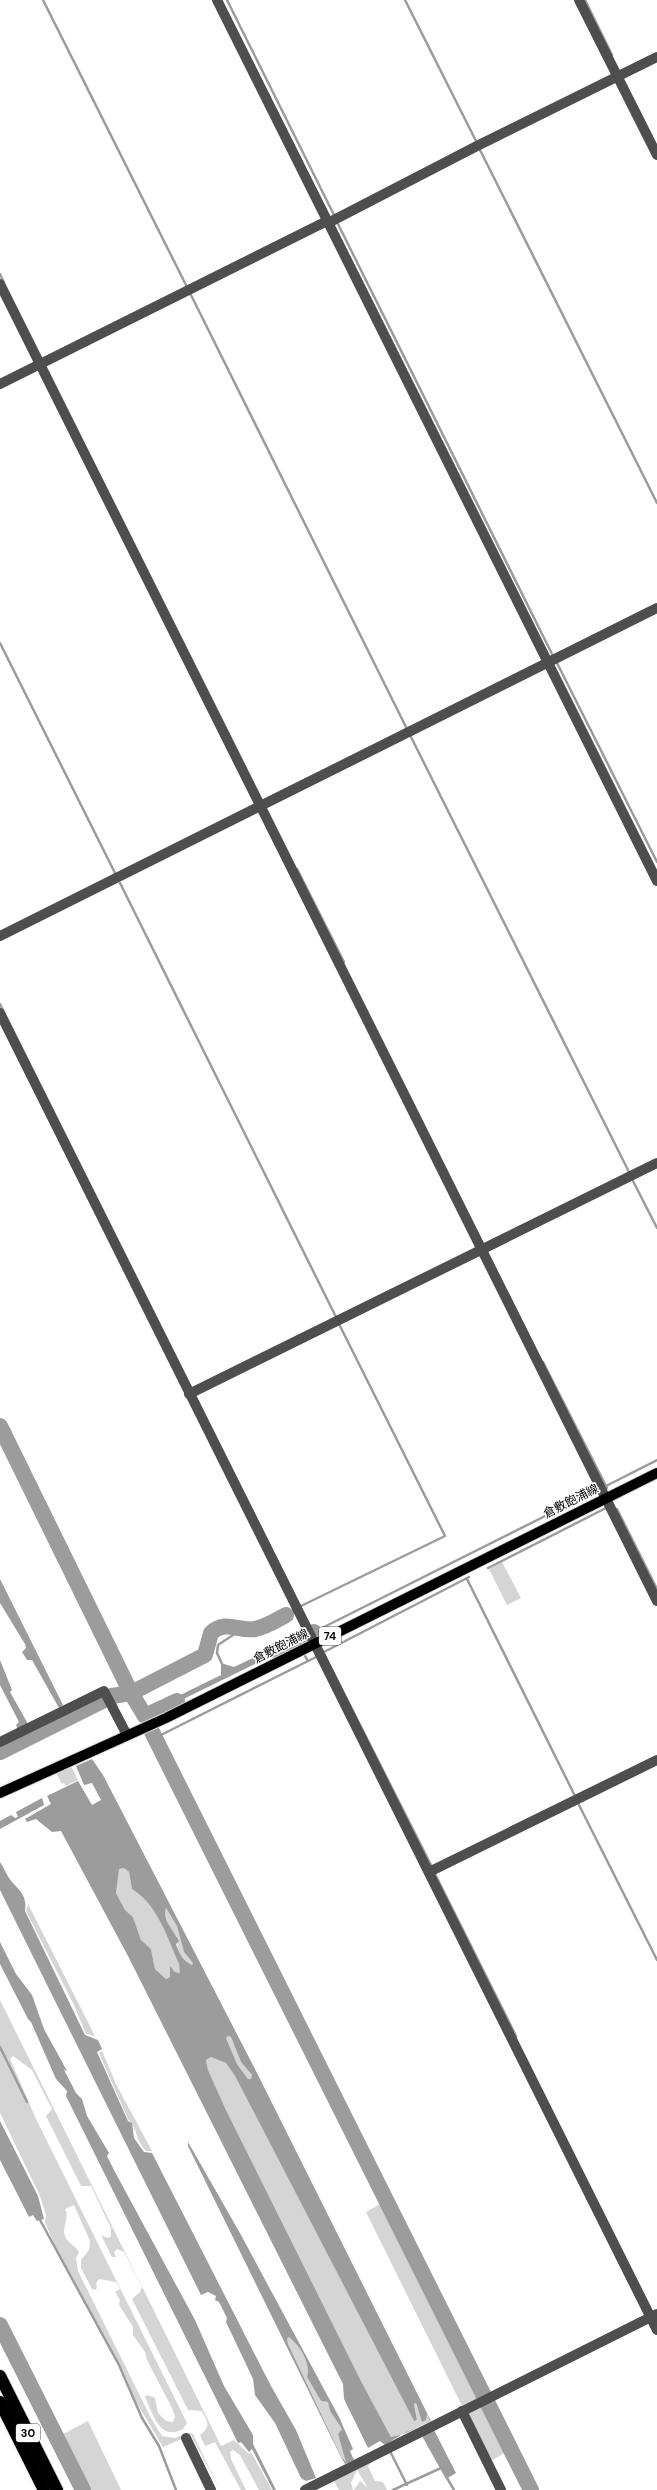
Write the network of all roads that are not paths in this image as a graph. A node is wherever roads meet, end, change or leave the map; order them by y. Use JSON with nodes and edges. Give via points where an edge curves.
{"nodes":[{"id":1,"x":217,"y":0,"type":"edge"},
{"id":2,"x":579,"y":0,"type":"edge"},
{"id":3,"x":657,"y":57,"type":"edge"},
{"id":4,"x":619,"y":77,"type":"junction"},
{"id":5,"x":657,"y":155,"type":"edge"},
{"id":6,"x":331,"y":220,"type":"junction"},
{"id":7,"x":0,"y":284,"type":"edge"},
{"id":8,"x":39,"y":364,"type":"junction"},
{"id":9,"x":0,"y":384,"type":"edge"},
{"id":10,"x":657,"y":608,"type":"edge"},
{"id":11,"x":547,"y":663,"type":"junction"},
{"id":12,"x":261,"y":807,"type":"junction"},
{"id":13,"x":657,"y":881,"type":"edge"},
{"id":14,"x":0,"y":936,"type":"edge"},
{"id":15,"x":0,"y":1013,"type":"edge"},
{"id":16,"x":657,"y":1163,"type":"edge"},
{"id":17,"x":482,"y":1250,"type":"junction"},
{"id":18,"x":189,"y":1394,"type":"junction"},
{"id":19,"x":657,"y":1473,"type":"edge"},
{"id":20,"x":602,"y":1492,"type":"junction"},
{"id":21,"x":657,"y":1601,"type":"edge"},
{"id":22,"x":314,"y":1644,"type":"junction"},
{"id":23,"x":128,"y":1735,"type":"junction"},
{"id":24,"x":0,"y":1742,"type":"edge"},
{"id":25,"x":657,"y":1760,"type":"edge"},
{"id":26,"x":0,"y":1794,"type":"edge"},
{"id":27,"x":433,"y":1871,"type":"junction"},
{"id":28,"x":654,"y":2315,"type":"edge"},
{"id":29,"x":657,"y":2330,"type":"edge"},
{"id":30,"x":0,"y":2376,"type":"edge"},
{"id":31,"x":0,"y":2402,"type":"edge"},
{"id":32,"x":462,"y":2411,"type":"junction"},
{"id":33,"x":186,"y":2438,"type":"dead end"},
{"id":34,"x":44,"y":2490,"type":"edge"},
{"id":35,"x":57,"y":2490,"type":"edge"},
{"id":36,"x":211,"y":2490,"type":"edge"},
{"id":37,"x":305,"y":2490,"type":"edge"},
{"id":38,"x":501,"y":2490,"type":"edge"}],
"edges":[{"from":1,"to":6,"type":"street"},
{"from":2,"to":4,"type":"street"},
{"from":3,"to":4,"type":"street"},
{"from":4,"to":5,"type":"street"},
{"from":4,"to":6,"type":"street"},
{"from":6,"to":8,"type":"street"},
{"from":6,"to":11,"type":"street"},
{"from":7,"to":8,"type":"street"},
{"from":8,"to":9,"type":"street"},
{"from":8,"to":12,"type":"street"},
{"from":10,"to":11,"type":"street"},
{"from":11,"to":12,"type":"street"},
{"from":11,"to":13,"type":"street"},
{"from":12,"to":14,"type":"street"},
{"from":12,"to":17,"type":"street"},
{"from":15,"to":18,"type":"street"},
{"from":16,"to":17,"type":"street"},
{"from":17,"to":18,"type":"street"},
{"from":17,"to":20,"type":"street"},
{"from":18,"to":22,"type":"street"},
{"from":19,"to":20,"type":"main road","name":"倉敷飽浦線","number":"74"},
{"from":20,"to":21,"type":"street"},
{"from":20,"to":22,"type":"main road","name":"倉敷飽浦線","number":"74"},
{"from":22,"to":23,"type":"main road","name":"倉敷飽浦線","number":"74"},
{"from":22,"to":27,"type":"street"},
{"from":23,"to":24,"type":"street","via":[[104,1691]]},
{"from":23,"to":26,"type":"main road","name":"倉敷飽浦線","number":"74"},
{"from":25,"to":27,"type":"street"},
{"from":27,"to":28,"type":"street"},
{"from":28,"to":29,"type":"street"},
{"from":28,"to":32,"type":"street"},
{"from":30,"to":35,"type":"highway","number":"30"},
{"from":31,"to":34,"type":"highway","number":"30"},
{"from":32,"to":37,"type":"street"},
{"from":32,"to":38,"type":"street"},
{"from":33,"to":36,"type":"street"}]}
